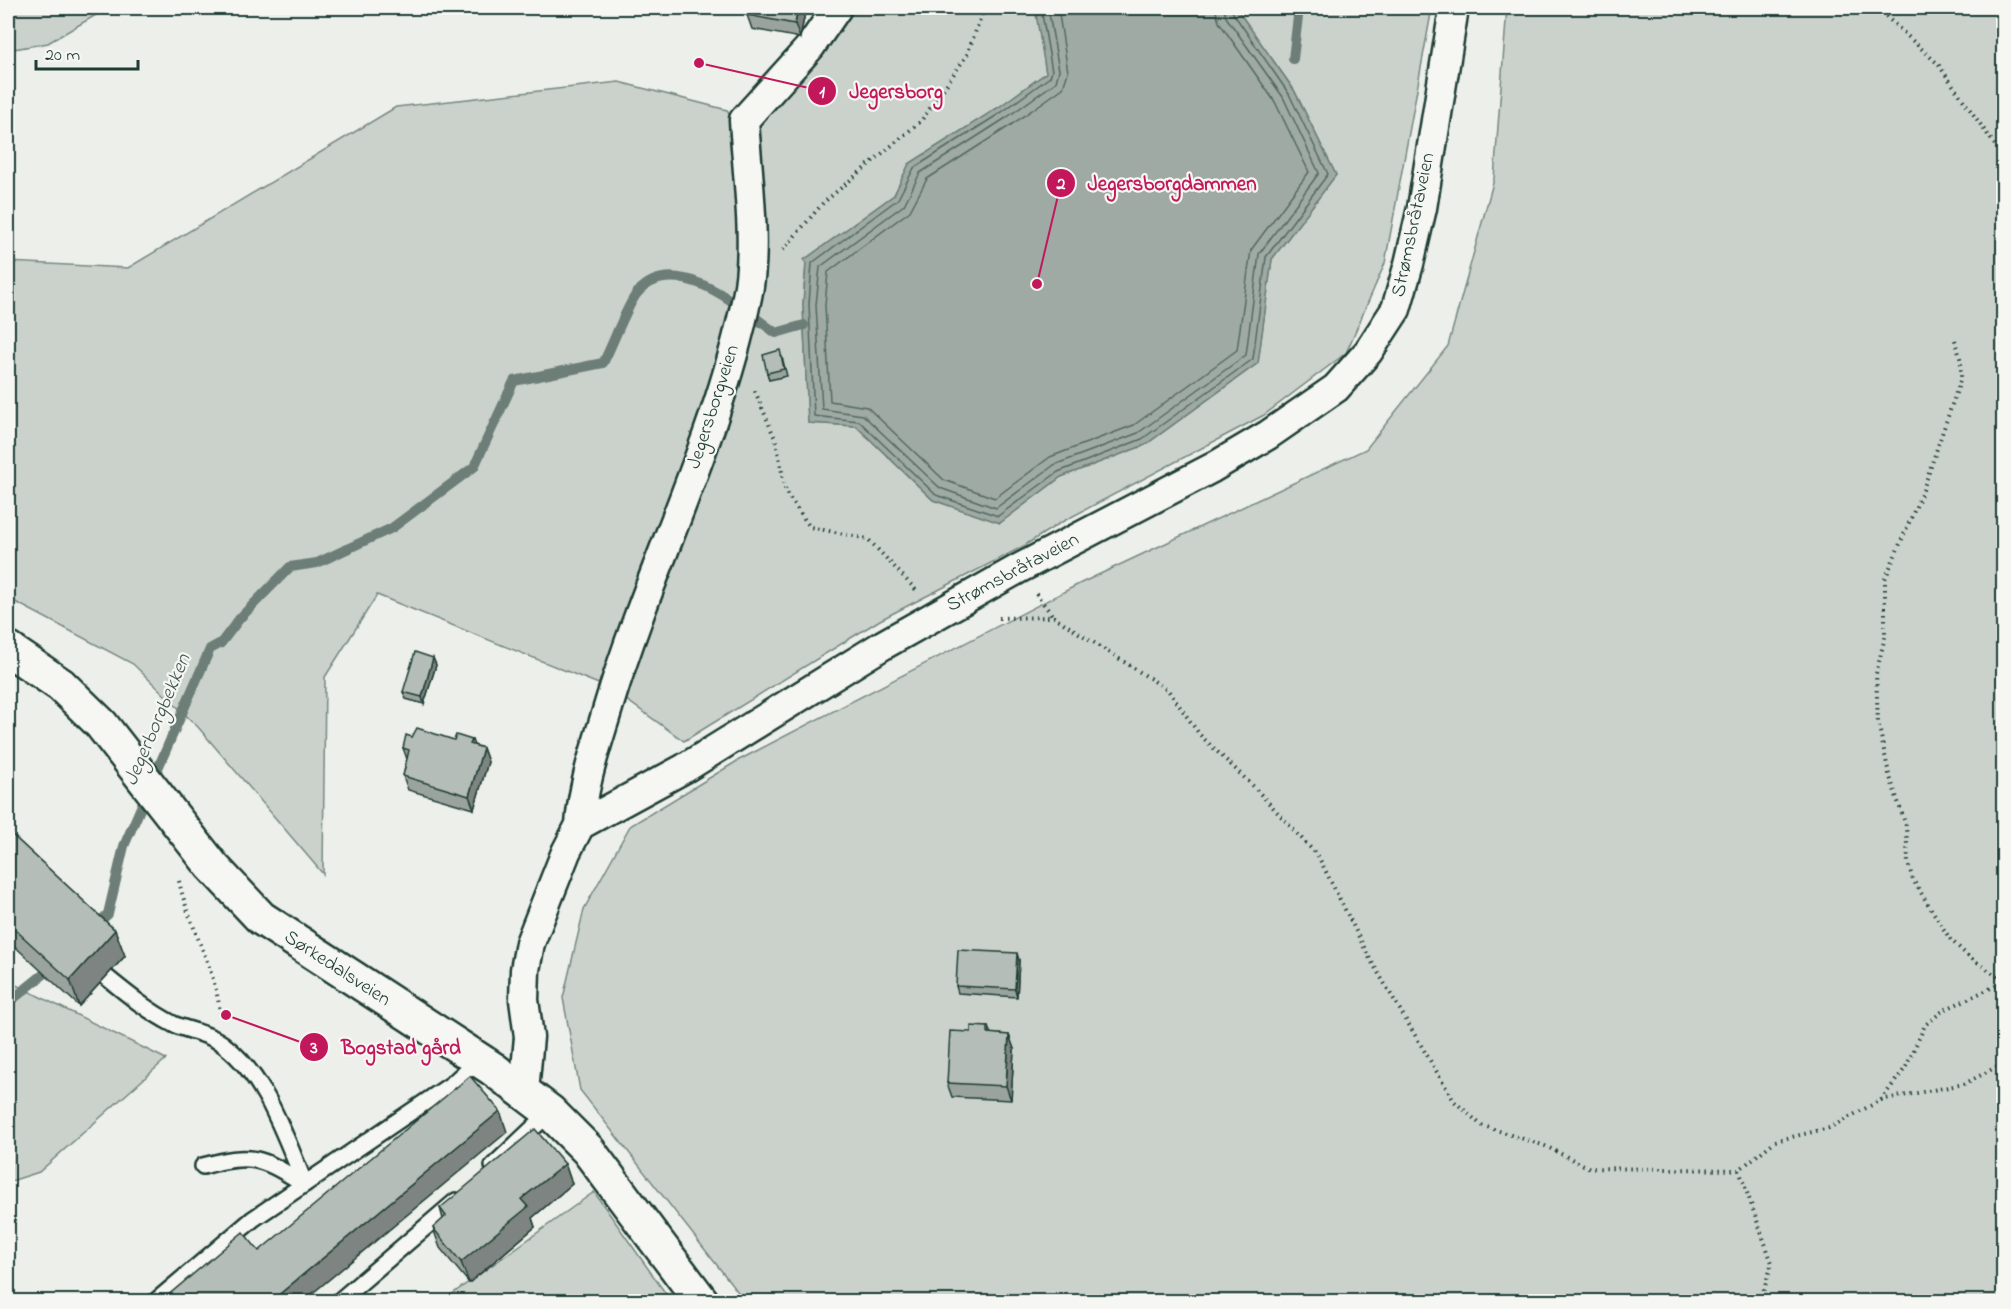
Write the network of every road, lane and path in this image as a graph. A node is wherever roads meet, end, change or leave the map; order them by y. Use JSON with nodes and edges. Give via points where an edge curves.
{"nodes":[{"id":1,"x":837,"y":8,"type":"edge"},
{"id":2,"x":984,"y":8,"type":"edge"},
{"id":3,"x":1454,"y":8,"type":"edge"},
{"id":4,"x":1877,"y":8,"type":"edge"},
{"id":5,"x":2004,"y":158,"type":"edge"},
{"id":6,"x":748,"y":288,"type":"junction"},
{"id":7,"x":1955,"y":340,"type":"dead end"},
{"id":8,"x":732,"y":357,"type":"junction"},
{"id":9,"x":938,"y":614,"type":"junction"},
{"id":10,"x":997,"y":618,"type":"dead end"},
{"id":11,"x":8,"y":649,"type":"edge"},
{"id":12,"x":580,"y":825,"type":"junction"},
{"id":13,"x":178,"y":878,"type":"dead end"},
{"id":14,"x":105,"y":976,"type":"dead end"},
{"id":15,"x":2004,"y":981,"type":"edge"},
{"id":16,"x":224,"y":1044,"type":"junction"},
{"id":17,"x":478,"y":1060,"type":"junction"},
{"id":18,"x":2004,"y":1063,"type":"edge"},
{"id":19,"x":524,"y":1091,"type":"junction"},
{"id":20,"x":1881,"y":1100,"type":"junction"},
{"id":21,"x":550,"y":1112,"type":"junction"},
{"id":22,"x":203,"y":1166,"type":"dead end"},
{"id":23,"x":1739,"y":1170,"type":"junction"},
{"id":24,"x":305,"y":1184,"type":"junction"},
{"id":25,"x":155,"y":1302,"type":"edge"},
{"id":26,"x":338,"y":1302,"type":"edge"},
{"id":27,"x":702,"y":1302,"type":"edge"},
{"id":28,"x":1760,"y":1302,"type":"edge"}],
"edges":[{"from":1,"to":6,"type":"street","name":"Jegersborgveien","via":[[810,47],[744,120],[751,258]]},
{"from":2,"to":6,"type":"path","via":[[967,55],[921,121],[823,203]]},
{"from":3,"to":9,"type":"street","name":"Strømsbråtaveien","via":[[1410,264],[1396,309],[1368,352],[1336,388],[1268,435]]},
{"from":4,"to":5,"type":"path","via":[[1938,64]]},
{"from":6,"to":8,"type":"street","name":"Jegersborgveien"},
{"from":7,"to":15,"type":"path","via":[[1961,378],[1923,490],[1885,579],[1885,637],[1876,674],[1878,722],[1906,826],[1913,879],[1950,939]]},
{"from":8,"to":9,"type":"path","via":[[764,407],[776,441],[786,494],[810,527],[868,539]]},
{"from":8,"to":12,"type":"street","name":"Jegersborgveien","via":[[619,673],[588,774]]},
{"from":9,"to":12,"type":"street","name":"Strømsbråtaveien","via":[[685,768]]},
{"from":10,"to":23,"type":"path","via":[[1054,617],[1168,690],[1200,735],[1318,856],[1370,959],[1454,1101],[1481,1125],[1545,1146],[1590,1168]]},
{"from":11,"to":17,"type":"street","name":"Sørkedalsveien","via":[[46,673],[101,724],[212,866],[261,918]]},
{"from":12,"to":19,"type":"street","via":[[530,943],[525,970],[524,1000],[530,1037]]},
{"from":13,"to":16,"type":"path","via":[[217,989]]},
{"from":14,"to":16,"type":"lane","via":[[139,1004],[173,1024]]},
{"from":15,"to":20,"type":"path","via":[[1944,1010],[1925,1025],[1906,1067]]},
{"from":16,"to":24,"type":"lane","via":[[252,1075],[274,1112]]},
{"from":17,"to":19,"type":"street","name":"Sørkedalsveien"},
{"from":17,"to":24,"type":"lane","via":[[452,1084]]},
{"from":18,"to":20,"type":"path","via":[[1964,1084]]},
{"from":19,"to":21,"type":"street","name":"Sørkedalsveien"},
{"from":20,"to":23,"type":"path","via":[[1829,1128],[1775,1141]]},
{"from":21,"to":26,"type":"lane","via":[[429,1226]]},
{"from":21,"to":27,"type":"street","name":"Sørkedalsveien","via":[[588,1150]]},
{"from":22,"to":24,"type":"lane","via":[[236,1157],[267,1162]]},
{"from":23,"to":28,"type":"path","via":[[1772,1263]]},
{"from":24,"to":25,"type":"lane","via":[[253,1219]]}]}
